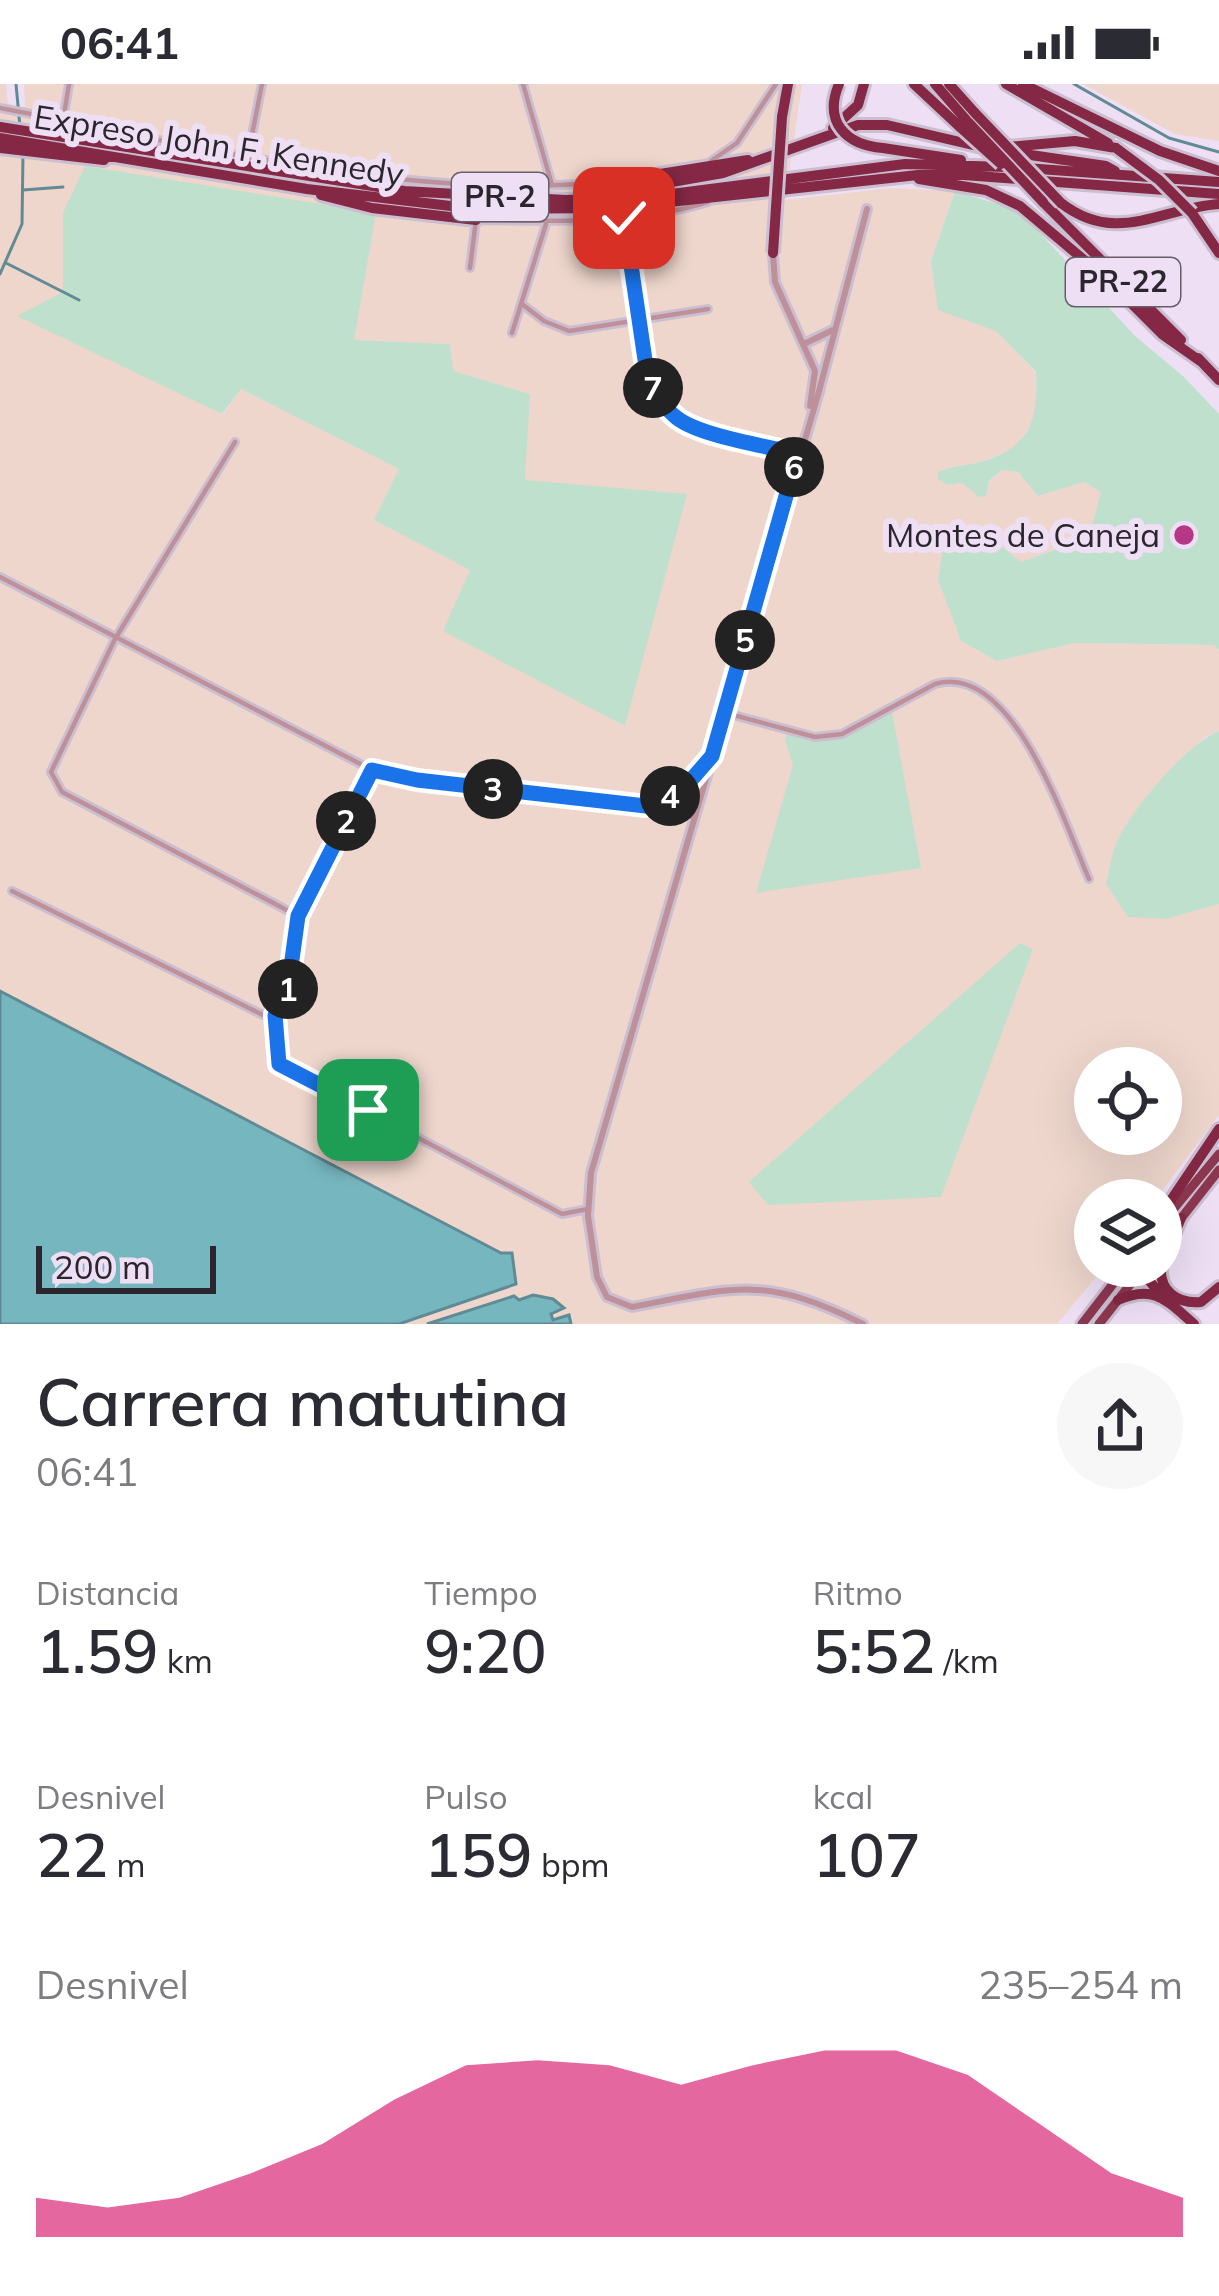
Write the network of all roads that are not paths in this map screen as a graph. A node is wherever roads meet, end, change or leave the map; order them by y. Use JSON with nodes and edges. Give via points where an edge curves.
{"nodes":[{"id":1,"x":69,"y":84,"type":"edge"},
{"id":2,"x":262,"y":84,"type":"edge"},
{"id":3,"x":523,"y":84,"type":"edge"},
{"id":4,"x":776,"y":84,"type":"edge"},
{"id":5,"x":788,"y":84,"type":"edge"},
{"id":6,"x":838,"y":84,"type":"edge"},
{"id":7,"x":862,"y":84,"type":"edge"},
{"id":8,"x":914,"y":84,"type":"edge"},
{"id":9,"x":935,"y":84,"type":"edge"},
{"id":10,"x":949,"y":84,"type":"edge"},
{"id":11,"x":1006,"y":84,"type":"edge"},
{"id":12,"x":1023,"y":84,"type":"edge"},
{"id":13,"x":2,"y":109,"type":"edge"},
{"id":14,"x":63,"y":121,"type":"junction"},
{"id":15,"x":968,"y":121,"type":"junction"},
{"id":16,"x":820,"y":136,"type":"junction"},
{"id":17,"x":4,"y":138,"type":"edge"},
{"id":18,"x":34,"y":143,"type":"junction"},
{"id":19,"x":988,"y":148,"type":"junction"},
{"id":20,"x":1116,"y":148,"type":"junction"},
{"id":21,"x":248,"y":155,"type":"junction"},
{"id":22,"x":764,"y":159,"type":"junction"},
{"id":23,"x":970,"y":164,"type":"junction"},
{"id":24,"x":1219,"y":171,"type":"edge"},
{"id":25,"x":660,"y":173,"type":"junction"},
{"id":26,"x":1122,"y":174,"type":"junction"},
{"id":27,"x":898,"y":175,"type":"junction"},
{"id":28,"x":1219,"y":182,"type":"edge"},
{"id":29,"x":552,"y":185,"type":"junction"},
{"id":30,"x":308,"y":189,"type":"junction"},
{"id":31,"x":728,"y":196,"type":"junction"},
{"id":32,"x":590,"y":200,"type":"junction"},
{"id":33,"x":1217,"y":202,"type":"edge"},
{"id":34,"x":867,"y":209,"type":"dead end"},
{"id":35,"x":624,"y":218,"type":"junction"},
{"id":36,"x":476,"y":220,"type":"junction"},
{"id":37,"x":546,"y":221,"type":"junction"},
{"id":38,"x":773,"y":253,"type":"joint"},
{"id":39,"x":1219,"y":253,"type":"edge"},
{"id":40,"x":470,"y":268,"type":"dead end"},
{"id":41,"x":522,"y":304,"type":"junction"},
{"id":42,"x":708,"y":309,"type":"dead end"},
{"id":43,"x":640,"y":320,"type":"junction"},
{"id":44,"x":833,"y":330,"type":"junction"},
{"id":45,"x":512,"y":333,"type":"dead end"},
{"id":46,"x":804,"y":344,"type":"junction"},
{"id":47,"x":1203,"y":363,"type":"junction"},
{"id":48,"x":1219,"y":380,"type":"edge"},
{"id":49,"x":808,"y":421,"type":"junction"},
{"id":50,"x":235,"y":442,"type":"dead end"},
{"id":51,"x":798,"y":454,"type":"junction"},
{"id":52,"x":0,"y":577,"type":"edge"},
{"id":53,"x":115,"y":639,"type":"junction"},
{"id":54,"x":724,"y":712,"type":"junction"},
{"id":55,"x":712,"y":756,"type":"junction"},
{"id":56,"x":372,"y":770,"type":"junction"},
{"id":57,"x":646,"y":806,"type":"junction"},
{"id":58,"x":694,"y":817,"type":"junction"},
{"id":59,"x":1089,"y":879,"type":"dead end"},
{"id":60,"x":12,"y":891,"type":"dead end"},
{"id":61,"x":298,"y":916,"type":"junction"},
{"id":62,"x":275,"y":1015,"type":"junction"},
{"id":63,"x":1219,"y":1130,"type":"edge"},
{"id":64,"x":1219,"y":1154,"type":"edge"},
{"id":65,"x":1219,"y":1170,"type":"edge"},
{"id":66,"x":1182,"y":1187,"type":"edge"},
{"id":67,"x":1182,"y":1195,"type":"edge"},
{"id":68,"x":588,"y":1209,"type":"junction"},
{"id":69,"x":1182,"y":1217,"type":"edge"},
{"id":70,"x":1118,"y":1287,"type":"edge"},
{"id":71,"x":1125,"y":1287,"type":"edge"},
{"id":72,"x":1155,"y":1287,"type":"edge"},
{"id":73,"x":1166,"y":1287,"type":"edge"},
{"id":74,"x":1219,"y":1287,"type":"edge"},
{"id":75,"x":1118,"y":1300,"type":"junction"},
{"id":76,"x":1166,"y":1300,"type":"junction"},
{"id":77,"x":863,"y":1324,"type":"edge"},
{"id":78,"x":1082,"y":1324,"type":"edge"},
{"id":79,"x":1099,"y":1324,"type":"edge"},
{"id":80,"x":1194,"y":1324,"type":"edge"}],
"edges":[{"from":1,"to":14,"type":"street"},
{"from":2,"to":21,"type":"street"},
{"from":3,"to":29,"type":"street"},
{"from":4,"to":25,"type":"street","via":[[726,153]]},
{"from":5,"to":38,"type":"highway","bridge":true},
{"from":6,"to":23,"type":"highway","bridge":true,"via":[[832,108],[842,133],[857,143]]},
{"from":7,"to":16,"type":"highway","via":[[858,105]]},
{"from":8,"to":15,"type":"highway"},
{"from":9,"to":15,"type":"highway","number":"PR-22"},
{"from":10,"to":15,"type":"highway"},
{"from":11,"to":20,"type":"highway","number":"PR-22"},
{"from":12,"to":24,"type":"highway"},
{"from":13,"to":14,"type":"street"},
{"from":14,"to":21,"type":"street"},
{"from":15,"to":33,"type":"highway","bridge":true,"via":[[1088,219],[1127,224]]},
{"from":15,"to":47,"type":"highway","number":"PR-22","bridge":true},
{"from":16,"to":19,"type":"highway","via":[[878,124]]},
{"from":16,"to":22,"type":"highway"},
{"from":17,"to":18,"type":"highway","name":"Expreso John F. Kennedy","number":"PR-2"},
{"from":18,"to":30,"type":"highway","name":"Expreso John F. Kennedy","number":"PR-2"},
{"from":18,"to":32,"type":"highway","name":"Expreso John F. Kennedy","number":"PR-2","via":[[404,191]]},
{"from":19,"to":20,"type":"highway","via":[[1075,141]]},
{"from":19,"to":26,"type":"highway"},
{"from":20,"to":39,"type":"highway","number":"PR-22","bridge":true,"via":[[1192,213]]},
{"from":21,"to":29,"type":"street","via":[[404,178]]},
{"from":22,"to":25,"type":"highway"},
{"from":22,"to":32,"type":"highway"},
{"from":23,"to":26,"type":"highway","name":"Expreso John F. Kennedy","number":"PR-2"},
{"from":23,"to":32,"type":"highway","name":"Expreso John F. Kennedy","number":"PR-2","via":[[905,164]]},
{"from":25,"to":29,"type":"street"},
{"from":26,"to":28,"type":"highway","name":"Expreso John F. Kennedy","number":"PR-2"},
{"from":27,"to":31,"type":"highway","name":"Expreso John F. Kennedy","number":"PR-2"},
{"from":27,"to":33,"type":"highway","name":"Expreso John F. Kennedy","number":"PR-2"},
{"from":27,"to":47,"type":"highway","via":[[986,190],[1020,206]]},
{"from":30,"to":31,"type":"highway","name":"Expreso John F. Kennedy","number":"PR-2","via":[[521,210]]},
{"from":30,"to":36,"type":"highway","via":[[353,204]]},
{"from":31,"to":35,"type":"street"},
{"from":34,"to":44,"type":"street"},
{"from":35,"to":37,"type":"street"},
{"from":35,"to":43,"type":"street"},
{"from":36,"to":37,"type":"street"},
{"from":36,"to":40,"type":"street"},
{"from":37,"to":41,"type":"street"},
{"from":38,"to":46,"type":"street","via":[[775,282]]},
{"from":41,"to":43,"type":"street","via":[[569,331]]},
{"from":41,"to":45,"type":"street"},
{"from":42,"to":43,"type":"street"},
{"from":43,"to":51,"type":"street","via":[[648,380],[669,411],[682,422]]},
{"from":44,"to":46,"type":"street"},
{"from":44,"to":49,"type":"street"},
{"from":46,"to":49,"type":"street","via":[[815,371]]},
{"from":47,"to":48,"type":"highway","number":"PR-22"},
{"from":49,"to":51,"type":"street"},
{"from":50,"to":53,"type":"street"},
{"from":51,"to":54,"type":"street"},
{"from":52,"to":53,"type":"street"},
{"from":53,"to":56,"type":"street"},
{"from":53,"to":61,"type":"street","via":[[53,781]]},
{"from":54,"to":55,"type":"street"},
{"from":54,"to":59,"type":"street","via":[[815,737],[842,734],[947,680],[971,688],[1021,729]]},
{"from":55,"to":57,"type":"street","via":[[684,788]]},
{"from":55,"to":58,"type":"street"},
{"from":56,"to":57,"type":"street"},
{"from":56,"to":61,"type":"street"},
{"from":57,"to":58,"type":"street"},
{"from":58,"to":68,"type":"street","via":[[591,1173]]},
{"from":60,"to":62,"type":"street"},
{"from":61,"to":62,"type":"street","via":[[286,1003]]},
{"from":62,"to":68,"type":"street","via":[[279,1064],[562,1214]]},
{"from":63,"to":66,"type":"highway"},
{"from":64,"to":67,"type":"highway"},
{"from":65,"to":69,"type":"highway"},
{"from":68,"to":77,"type":"street","via":[[597,1277],[616,1304],[764,1288]]},
{"from":70,"to":78,"type":"highway"},
{"from":71,"to":75,"type":"highway"},
{"from":72,"to":76,"type":"highway"},
{"from":73,"to":74,"type":"highway","via":[[1180,1300],[1201,1302]]},
{"from":75,"to":76,"type":"highway","via":[[1140,1292]]},
{"from":75,"to":79,"type":"highway"},
{"from":76,"to":80,"type":"highway"}]}
